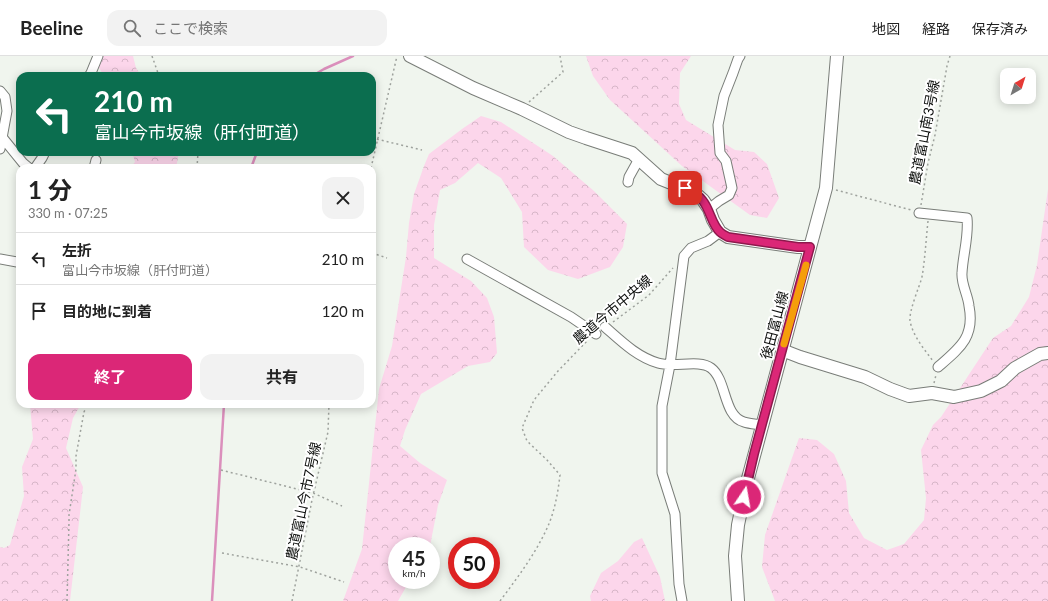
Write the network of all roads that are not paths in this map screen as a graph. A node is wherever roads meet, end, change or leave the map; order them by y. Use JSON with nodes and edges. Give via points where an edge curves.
{"nodes":[{"id":1,"x":98,"y":56,"type":"edge"},
{"id":2,"x":410,"y":56,"type":"edge"},
{"id":3,"x":740,"y":56,"type":"edge"},
{"id":4,"x":837,"y":56,"type":"edge"},
{"id":5,"x":91,"y":72,"type":"edge"},
{"id":6,"x":0,"y":91,"type":"edge"},
{"id":7,"x":2,"y":137,"type":"junction"},
{"id":8,"x":0,"y":150,"type":"edge"},
{"id":9,"x":16,"y":154,"type":"edge"},
{"id":10,"x":17,"y":156,"type":"edge"},
{"id":11,"x":639,"y":159,"type":"junction"},
{"id":12,"x":24,"y":164,"type":"edge"},
{"id":13,"x":628,"y":182,"type":"dead end"},
{"id":14,"x":708,"y":209,"type":"junction"},
{"id":15,"x":919,"y":213,"type":"road end"},
{"id":16,"x":720,"y":232,"type":"junction"},
{"id":17,"x":810,"y":247,"type":"junction"},
{"id":18,"x":0,"y":259,"type":"edge"},
{"id":19,"x":466,"y":259,"type":"dead end"},
{"id":20,"x":16,"y":262,"type":"edge"},
{"id":21,"x":605,"y":327,"type":"road end"},
{"id":22,"x":596,"y":334,"type":"road end"},
{"id":23,"x":782,"y":350,"type":"junction"},
{"id":24,"x":1048,"y":353,"type":"edge"},
{"id":25,"x":670,"y":365,"type":"junction"},
{"id":26,"x":938,"y":367,"type":"road end"},
{"id":27,"x":762,"y":424,"type":"junction"},
{"id":28,"x":682,"y":601,"type":"edge"},
{"id":29,"x":738,"y":601,"type":"edge"}],
"edges":[{"from":1,"to":5,"type":"street"},
{"from":2,"to":11,"type":"street","via":[[569,132],[632,154]]},
{"from":3,"to":14,"type":"street","via":[[724,96],[718,125],[720,153],[726,161],[732,188],[729,195]]},
{"from":4,"to":17,"type":"street","name":"後田富山線","via":[[826,188]]},
{"from":6,"to":7,"type":"street","via":[[5,97],[7,111]]},
{"from":7,"to":8,"type":"street"},
{"from":7,"to":9,"type":"street"},
{"from":10,"to":12,"type":"street"},
{"from":11,"to":13,"type":"street"},
{"from":11,"to":14,"type":"street","via":[[661,179],[695,193]]},
{"from":14,"to":16,"type":"street"},
{"from":15,"to":26,"type":"street","via":[[967,218],[962,274],[969,306],[969,333],[954,353]]},
{"from":16,"to":17,"type":"street","via":[[728,237]]},
{"from":16,"to":25,"type":"street","via":[[708,241],[691,248],[684,256]]},
{"from":17,"to":23,"type":"street","name":"後田富山線"},
{"from":18,"to":20,"type":"street"},
{"from":19,"to":22,"type":"street","via":[[571,317]]},
{"from":21,"to":25,"type":"street","via":[[626,346],[646,358]]},
{"from":23,"to":24,"type":"street","via":[[865,377],[908,396],[932,393],[954,397],[981,391],[1001,381],[1015,368],[1040,354]]},
{"from":23,"to":27,"type":"street","name":"後田富山線"},
{"from":25,"to":27,"type":"street","via":[[695,364],[712,369],[736,417],[743,422]]},
{"from":25,"to":28,"type":"street","via":[[662,406],[662,474],[675,514],[678,577]]},
{"from":27,"to":29,"type":"street","name":"後田富山線","via":[[738,525],[735,556]]}]}
